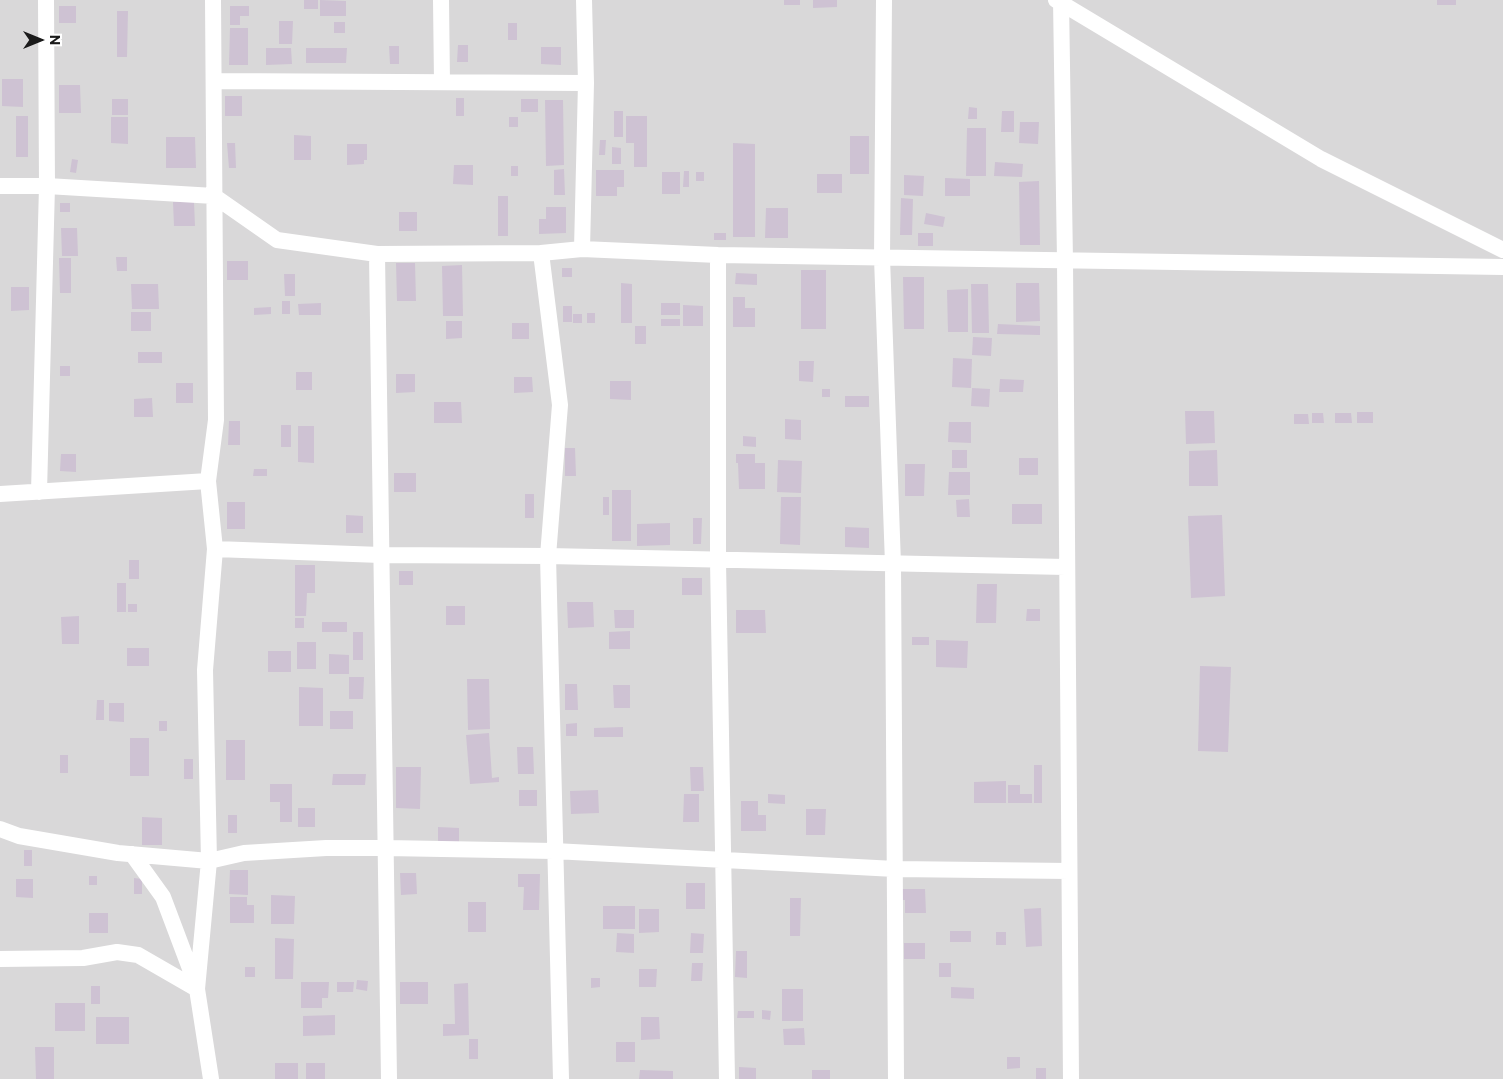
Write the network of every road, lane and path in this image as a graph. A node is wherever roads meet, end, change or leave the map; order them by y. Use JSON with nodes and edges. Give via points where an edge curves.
{"nodes":[{"id":1,"x":46,"y":0,"type":"edge"},
{"id":2,"x":213,"y":0,"type":"edge"},
{"id":3,"x":441,"y":0,"type":"edge"},
{"id":4,"x":584,"y":0,"type":"edge"},
{"id":5,"x":884,"y":0,"type":"edge"},
{"id":6,"x":1059,"y":1,"type":"edge"},
{"id":7,"x":214,"y":81,"type":"junction"},
{"id":8,"x":442,"y":82,"type":"junction"},
{"id":9,"x":586,"y":83,"type":"junction"},
{"id":10,"x":0,"y":186,"type":"edge"},
{"id":11,"x":47,"y":186,"type":"junction"},
{"id":12,"x":214,"y":196,"type":"junction"},
{"id":13,"x":582,"y":249,"type":"junction"},
{"id":14,"x":1503,"y":250,"type":"edge"},
{"id":15,"x":542,"y":252,"type":"junction"},
{"id":16,"x":377,"y":254,"type":"junction"},
{"id":17,"x":718,"y":255,"type":"junction"},
{"id":18,"x":882,"y":258,"type":"junction"},
{"id":19,"x":1065,"y":261,"type":"junction"},
{"id":20,"x":1503,"y":267,"type":"edge"},
{"id":21,"x":208,"y":481,"type":"junction"},
{"id":22,"x":39,"y":492,"type":"junction"},
{"id":23,"x":0,"y":494,"type":"edge"},
{"id":24,"x":215,"y":549,"type":"junction"},
{"id":25,"x":382,"y":555,"type":"junction"},
{"id":26,"x":548,"y":556,"type":"junction"},
{"id":27,"x":718,"y":561,"type":"junction"},
{"id":28,"x":892,"y":564,"type":"junction"},
{"id":29,"x":1066,"y":567,"type":"junction"},
{"id":30,"x":0,"y":829,"type":"edge"},
{"id":31,"x":386,"y":848,"type":"junction"},
{"id":32,"x":554,"y":851,"type":"junction"},
{"id":33,"x":132,"y":854,"type":"junction"},
{"id":34,"x":209,"y":860,"type":"junction"},
{"id":35,"x":723,"y":860,"type":"junction"},
{"id":36,"x":895,"y":868,"type":"junction"},
{"id":37,"x":1068,"y":871,"type":"junction"},
{"id":38,"x":0,"y":960,"type":"edge"},
{"id":39,"x":197,"y":989,"type":"junction"},
{"id":40,"x":211,"y":1079,"type":"edge"},
{"id":41,"x":389,"y":1079,"type":"edge"},
{"id":42,"x":561,"y":1079,"type":"edge"},
{"id":43,"x":727,"y":1079,"type":"edge"},
{"id":44,"x":896,"y":1079,"type":"edge"},
{"id":45,"x":1071,"y":1079,"type":"edge"}],
"edges":[{"from":1,"to":11,"type":"street"},
{"from":2,"to":7,"type":"street"},
{"from":3,"to":8,"type":"street"},
{"from":4,"to":9,"type":"street"},
{"from":5,"to":18,"type":"street"},
{"from":6,"to":14,"type":"street","via":[[1321,159]]},
{"from":6,"to":19,"type":"street"},
{"from":7,"to":8,"type":"street"},
{"from":7,"to":12,"type":"street"},
{"from":8,"to":9,"type":"street"},
{"from":9,"to":13,"type":"street"},
{"from":10,"to":11,"type":"street"},
{"from":11,"to":12,"type":"street"},
{"from":11,"to":22,"type":"street"},
{"from":12,"to":16,"type":"street","via":[[277,240]]},
{"from":12,"to":21,"type":"street","via":[[216,420]]},
{"from":13,"to":15,"type":"street"},
{"from":13,"to":17,"type":"street"},
{"from":15,"to":16,"type":"street"},
{"from":15,"to":26,"type":"street","via":[[560,404]]},
{"from":16,"to":25,"type":"street"},
{"from":17,"to":18,"type":"street"},
{"from":17,"to":27,"type":"street"},
{"from":18,"to":19,"type":"street"},
{"from":18,"to":28,"type":"street"},
{"from":19,"to":20,"type":"street"},
{"from":19,"to":29,"type":"street"},
{"from":21,"to":22,"type":"street"},
{"from":21,"to":24,"type":"street"},
{"from":22,"to":23,"type":"street"},
{"from":24,"to":25,"type":"street"},
{"from":24,"to":34,"type":"street","via":[[204,670]]},
{"from":25,"to":26,"type":"street"},
{"from":25,"to":31,"type":"street"},
{"from":26,"to":27,"type":"street"},
{"from":26,"to":32,"type":"street"},
{"from":27,"to":28,"type":"street"},
{"from":27,"to":35,"type":"street"},
{"from":28,"to":29,"type":"street"},
{"from":28,"to":36,"type":"street"},
{"from":29,"to":37,"type":"street"},
{"from":30,"to":33,"type":"street","via":[[19,836]]},
{"from":31,"to":32,"type":"street"},
{"from":31,"to":34,"type":"street","via":[[244,853]]},
{"from":31,"to":41,"type":"street"},
{"from":32,"to":35,"type":"street"},
{"from":32,"to":42,"type":"street"},
{"from":33,"to":34,"type":"street"},
{"from":33,"to":39,"type":"street","via":[[163,897]]},
{"from":34,"to":39,"type":"street"},
{"from":35,"to":36,"type":"street"},
{"from":35,"to":43,"type":"street"},
{"from":36,"to":37,"type":"street"},
{"from":36,"to":44,"type":"street"},
{"from":37,"to":45,"type":"street"},
{"from":38,"to":39,"type":"street","via":[[83,958],[117,952],[138,955]]},
{"from":39,"to":40,"type":"street"}]}
